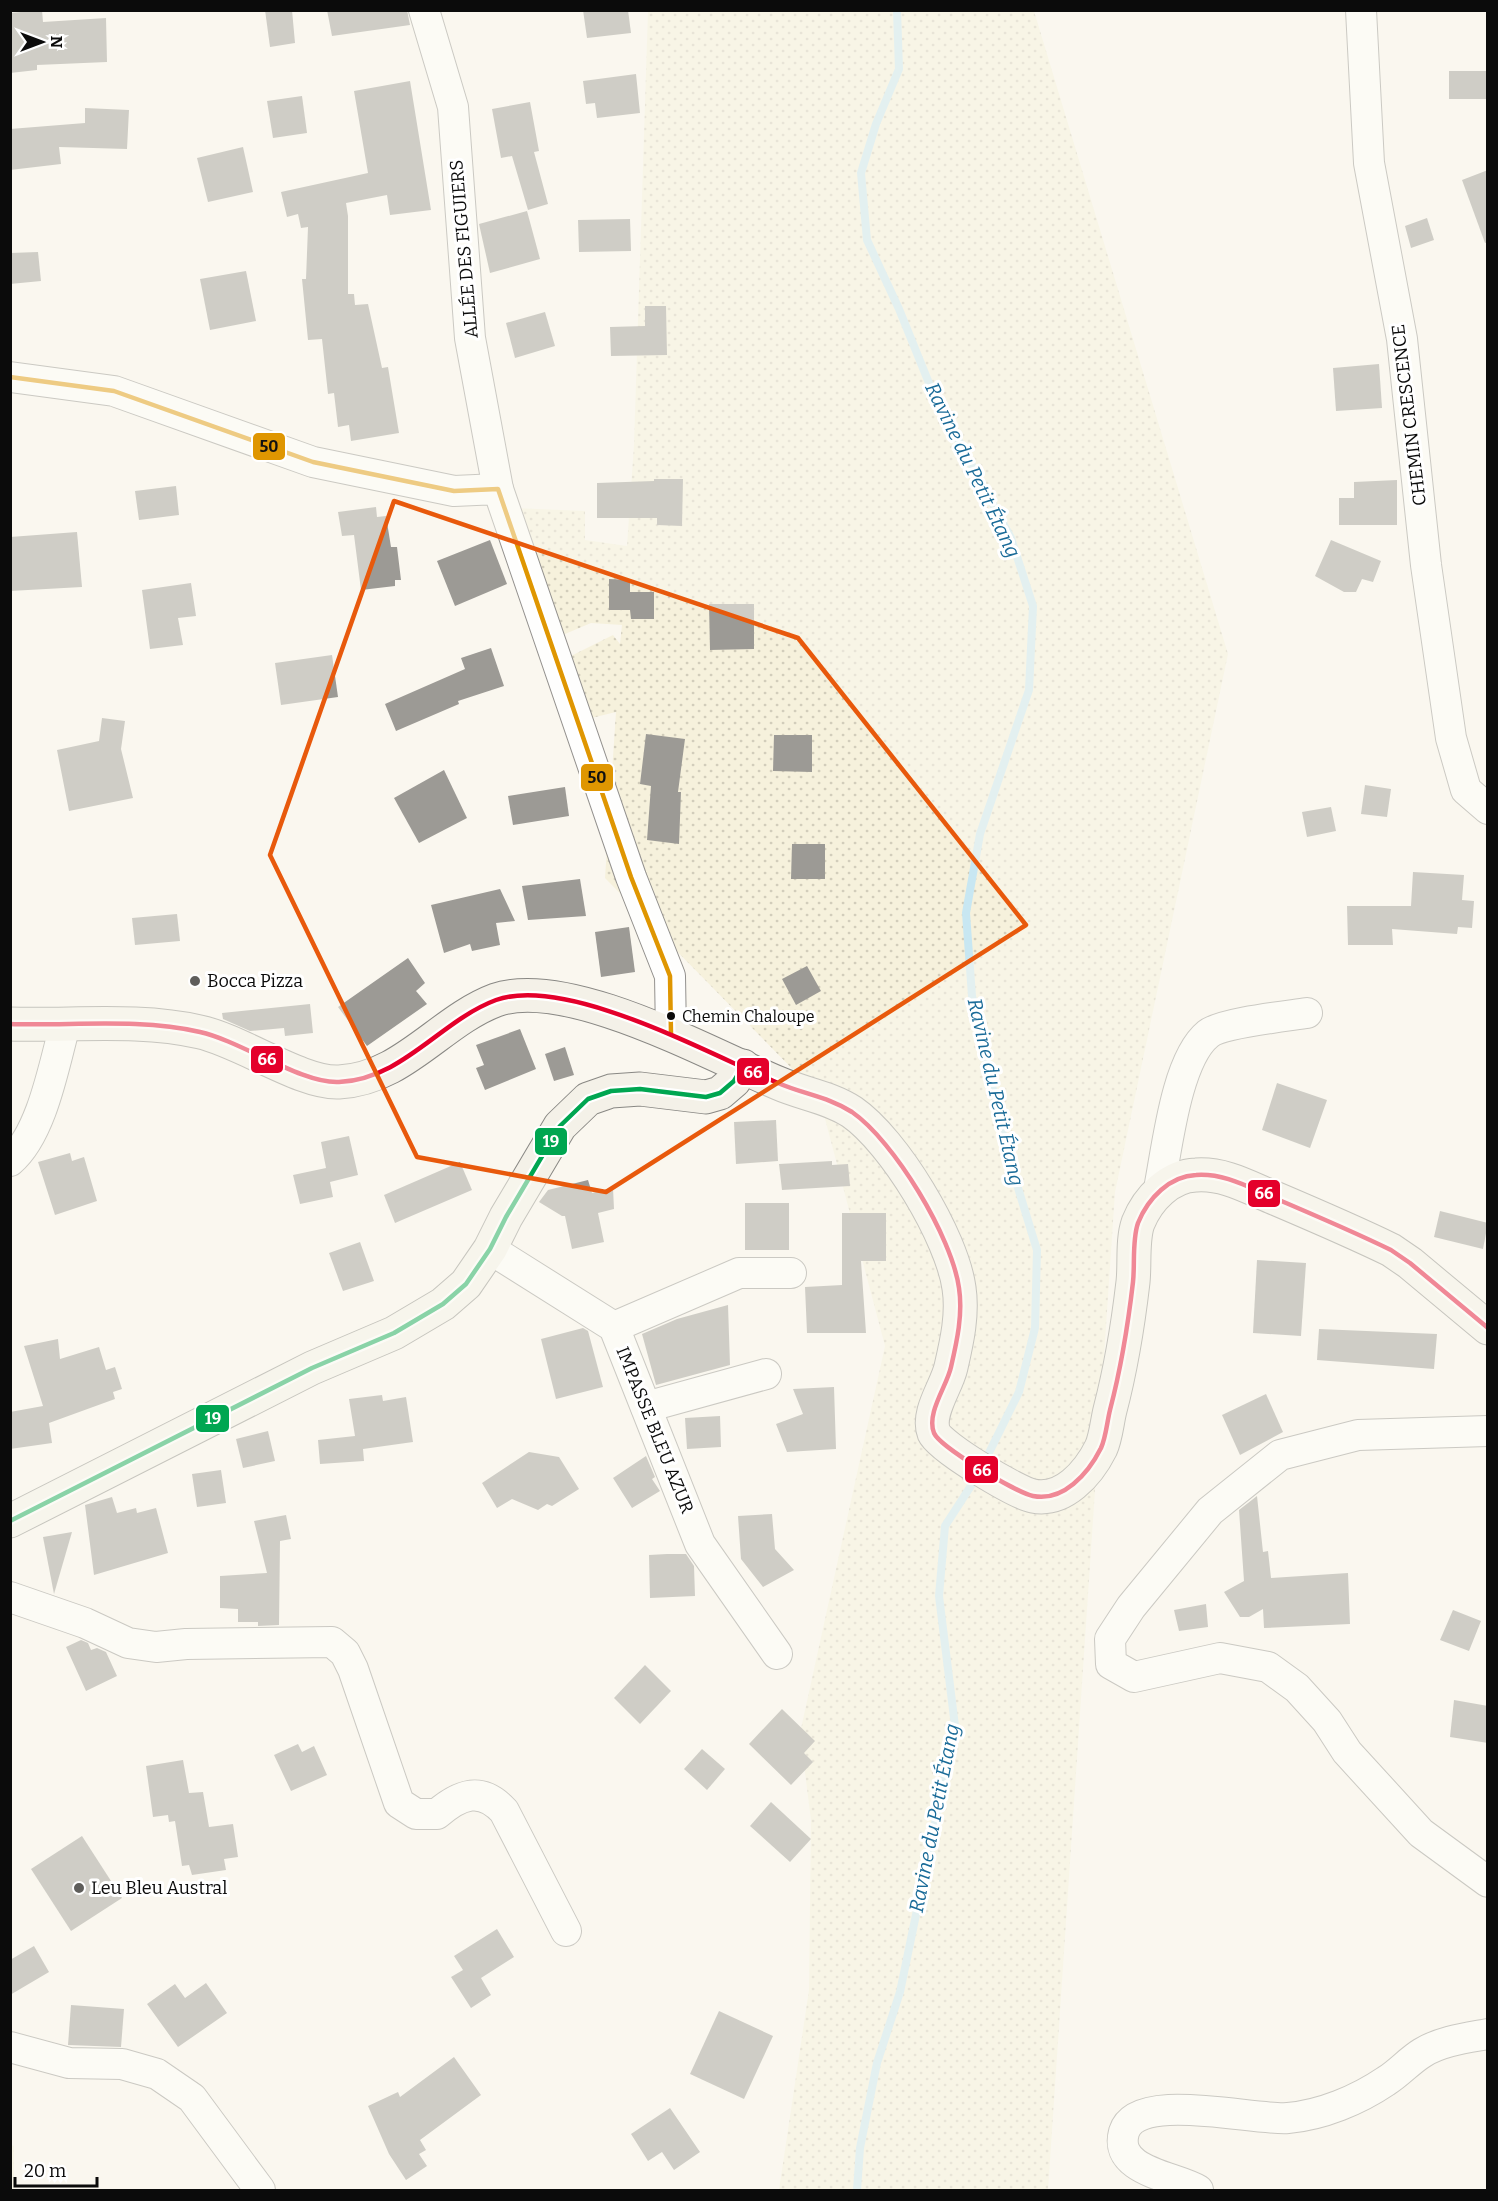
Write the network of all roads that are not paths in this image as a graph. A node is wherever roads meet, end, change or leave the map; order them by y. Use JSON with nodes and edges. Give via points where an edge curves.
{"nodes":[{"id":1,"x":424,"y":10,"type":"edge"},
{"id":2,"x":1361,"y":10,"type":"edge"},
{"id":3,"x":10,"y":378,"type":"edge"},
{"id":4,"x":498,"y":489,"type":"junction"},
{"id":5,"x":1488,"y":809,"type":"edge"},
{"id":6,"x":1307,"y":1013,"type":"dead end"},
{"id":7,"x":10,"y":1024,"type":"edge"},
{"id":8,"x":65,"y":1025,"type":"junction"},
{"id":9,"x":671,"y":1034,"type":"junction"},
{"id":10,"x":743,"y":1066,"type":"junction"},
{"id":11,"x":10,"y":1161,"type":"edge"},
{"id":12,"x":1159,"y":1189,"type":"junction"},
{"id":13,"x":490,"y":1250,"type":"junction"},
{"id":14,"x":790,"y":1273,"type":"dead end"},
{"id":15,"x":614,"y":1327,"type":"junction"},
{"id":16,"x":1488,"y":1328,"type":"edge"},
{"id":17,"x":765,"y":1374,"type":"dead end"},
{"id":18,"x":646,"y":1407,"type":"junction"},
{"id":19,"x":1488,"y":1431,"type":"edge"},
{"id":20,"x":10,"y":1521,"type":"edge"},
{"id":21,"x":10,"y":1597,"type":"edge"},
{"id":22,"x":777,"y":1654,"type":"dead end"},
{"id":23,"x":1488,"y":1882,"type":"edge"},
{"id":24,"x":566,"y":1931,"type":"dead end"},
{"id":25,"x":1488,"y":2034,"type":"edge"},
{"id":26,"x":10,"y":2048,"type":"edge"},
{"id":27,"x":260,"y":2190,"type":"edge"},
{"id":28,"x":1198,"y":2190,"type":"edge"}],
"edges":[{"from":1,"to":4,"type":"street","name":"ALLÉE DES FIGUIERS","via":[[453,107],[470,338]]},
{"from":2,"to":5,"type":"street","name":"CHEMIN CRESCENCE","via":[[1369,163],[1402,339],[1426,565],[1451,738],[1466,790]]},
{"from":3,"to":4,"type":"street","via":[[114,391],[313,462],[454,492]]},
{"from":4,"to":9,"type":"street","name":"ALLÉE DES FIGUIERS","via":[[631,877],[670,976]]},
{"from":6,"to":12,"type":"street","via":[[1251,1021],[1209,1033],[1192,1056],[1178,1093]]},
{"from":7,"to":8,"type":"main road"},
{"from":8,"to":9,"type":"main road","via":[[148,1026],[201,1032],[320,1082],[365,1078],[399,1064],[455,1020],[514,995],[541,995],[605,1011]]},
{"from":8,"to":11,"type":"street","via":[[40,1113],[20,1153]]},
{"from":9,"to":10,"type":"main road"},
{"from":10,"to":12,"type":"main road","via":[[799,1091],[828,1098],[869,1125],[932,1213],[959,1284],[961,1314],[951,1372],[932,1420],[934,1435],[942,1444],[1022,1493],[1039,1498],[1059,1496],[1083,1474],[1101,1447],[1127,1334],[1137,1224]]},
{"from":10,"to":13,"type":"main road","via":[[734,1082],[720,1093],[706,1097],[640,1089],[611,1091],[588,1099],[560,1126]]},
{"from":12,"to":16,"type":"main road","via":[[1181,1177],[1210,1175],[1238,1182],[1391,1250]]},
{"from":13,"to":15,"type":"street","name":"IMPASSE BLEU AZUR"},
{"from":13,"to":20,"type":"main road","via":[[466,1284],[443,1304],[394,1333],[312,1368]]},
{"from":14,"to":15,"type":"street","via":[[739,1273]]},
{"from":15,"to":18,"type":"street","name":"IMPASSE BLEU AZUR"},
{"from":17,"to":18,"type":"street"},
{"from":18,"to":22,"type":"street","name":"IMPASSE BLEU AZUR","via":[[700,1544]]},
{"from":19,"to":23,"type":"street","via":[[1358,1435],[1280,1455],[1210,1511],[1131,1607],[1110,1639],[1111,1664],[1134,1677],[1220,1658],[1268,1667],[1297,1688],[1327,1721],[1347,1752],[1421,1833]]},
{"from":21,"to":24,"type":"street","via":[[85,1623],[128,1643],[156,1647],[332,1642],[345,1653],[354,1669],[399,1803],[416,1814],[437,1814],[453,1800],[474,1794],[494,1800],[504,1811]]},
{"from":25,"to":28,"type":"street","via":[[1457,2039],[1423,2053],[1386,2082],[1351,2101],[1315,2112],[1288,2118],[1248,2117],[1170,2108],[1149,2111],[1132,2120],[1122,2146],[1127,2155],[1140,2168]]},
{"from":26,"to":27,"type":"street","via":[[69,2063],[122,2064],[157,2074],[192,2098]]}]}
